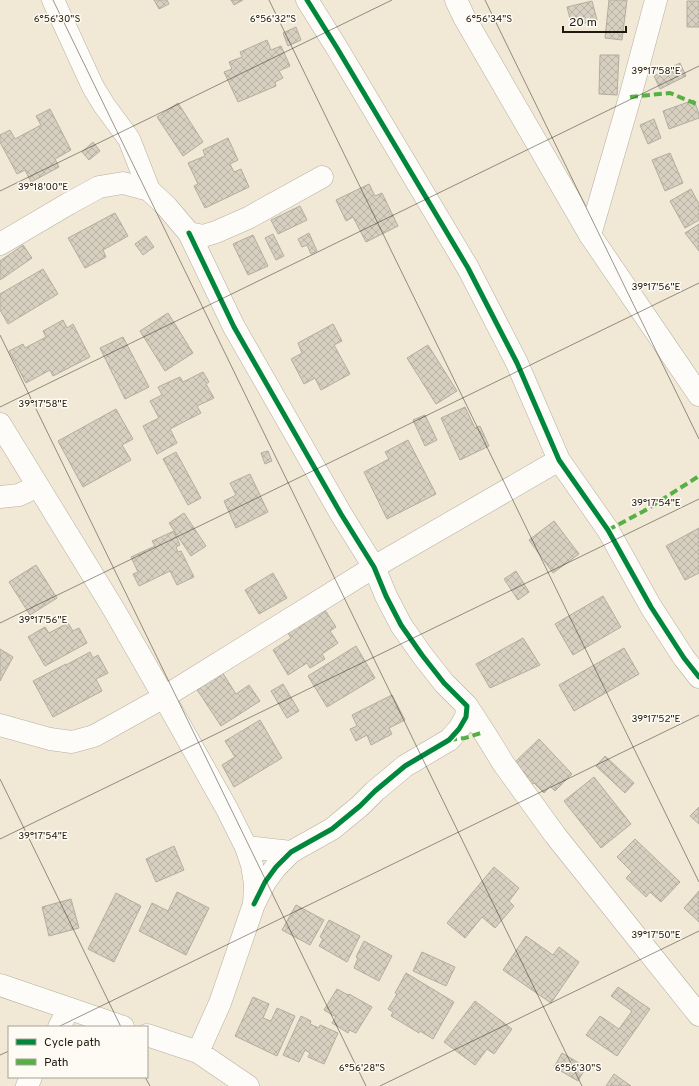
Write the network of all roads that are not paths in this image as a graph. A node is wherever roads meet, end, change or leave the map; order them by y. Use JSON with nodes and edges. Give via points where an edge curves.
{"nodes":[{"id":1,"x":53,"y":0,"type":"edge"},
{"id":2,"x":306,"y":0,"type":"edge"},
{"id":3,"x":456,"y":0,"type":"edge"},
{"id":4,"x":656,"y":0,"type":"edge"},
{"id":5,"x":322,"y":177,"type":"dead end"},
{"id":6,"x":148,"y":190,"type":"junction"},
{"id":7,"x":189,"y":233,"type":"junction"},
{"id":8,"x":590,"y":235,"type":"junction"},
{"id":9,"x":0,"y":244,"type":"edge"},
{"id":10,"x":699,"y":395,"type":"edge"},
{"id":11,"x":0,"y":424,"type":"edge"},
{"id":12,"x":559,"y":460,"type":"junction"},
{"id":13,"x":38,"y":486,"type":"junction"},
{"id":14,"x":0,"y":497,"type":"edge"},
{"id":15,"x":374,"y":567,"type":"junction"},
{"id":16,"x":699,"y":677,"type":"edge"},
{"id":17,"x":164,"y":697,"type":"junction"},
{"id":18,"x":468,"y":706,"type":"junction"},
{"id":19,"x":0,"y":725,"type":"edge"},
{"id":20,"x":246,"y":847,"type":"junction"},
{"id":21,"x":291,"y":852,"type":"junction"},
{"id":22,"x":254,"y":904,"type":"junction"},
{"id":23,"x":0,"y":985,"type":"edge"},
{"id":24,"x":699,"y":1015,"type":"edge"},
{"id":25,"x":64,"y":1018,"type":"edge"},
{"id":26,"x":116,"y":1026,"type":"edge"},
{"id":27,"x":148,"y":1035,"type":"edge"},
{"id":28,"x":198,"y":1052,"type":"junction"},
{"id":29,"x":248,"y":1086,"type":"edge"}],
"edges":[{"from":1,"to":6,"type":"street","via":[[93,88],[129,139]]},
{"from":2,"to":12,"type":"street","via":[[468,268],[517,363]]},
{"from":3,"to":8,"type":"street"},
{"from":4,"to":8,"type":"street"},
{"from":5,"to":7,"type":"street","via":[[248,218],[216,232],[203,236]]},
{"from":6,"to":7,"type":"street","via":[[167,207]]},
{"from":6,"to":9,"type":"street","via":[[123,183],[99,187]]},
{"from":7,"to":15,"type":"street","via":[[234,327]]},
{"from":8,"to":10,"type":"street"},
{"from":11,"to":13,"type":"street"},
{"from":12,"to":15,"type":"street"},
{"from":12,"to":16,"type":"street","via":[[608,530],[652,607]]},
{"from":13,"to":14,"type":"street","via":[[19,495]]},
{"from":13,"to":17,"type":"street"},
{"from":15,"to":17,"type":"street"},
{"from":15,"to":18,"type":"street","via":[[401,625],[444,683]]},
{"from":17,"to":19,"type":"street","via":[[94,736],[72,742],[50,739]]},
{"from":17,"to":20,"type":"street"},
{"from":18,"to":21,"type":"street","via":[[466,716],[450,740],[405,766],[332,829]]},
{"from":18,"to":24,"type":"street","via":[[503,764],[555,835]]},
{"from":20,"to":21,"type":"street"},
{"from":20,"to":22,"type":"street","via":[[255,884]]},
{"from":21,"to":22,"type":"street","via":[[265,882]]},
{"from":22,"to":28,"type":"street","via":[[220,1003]]},
{"from":23,"to":25,"type":"street"},
{"from":25,"to":26,"type":"street"},
{"from":27,"to":28,"type":"street"},
{"from":28,"to":29,"type":"street"}]}
